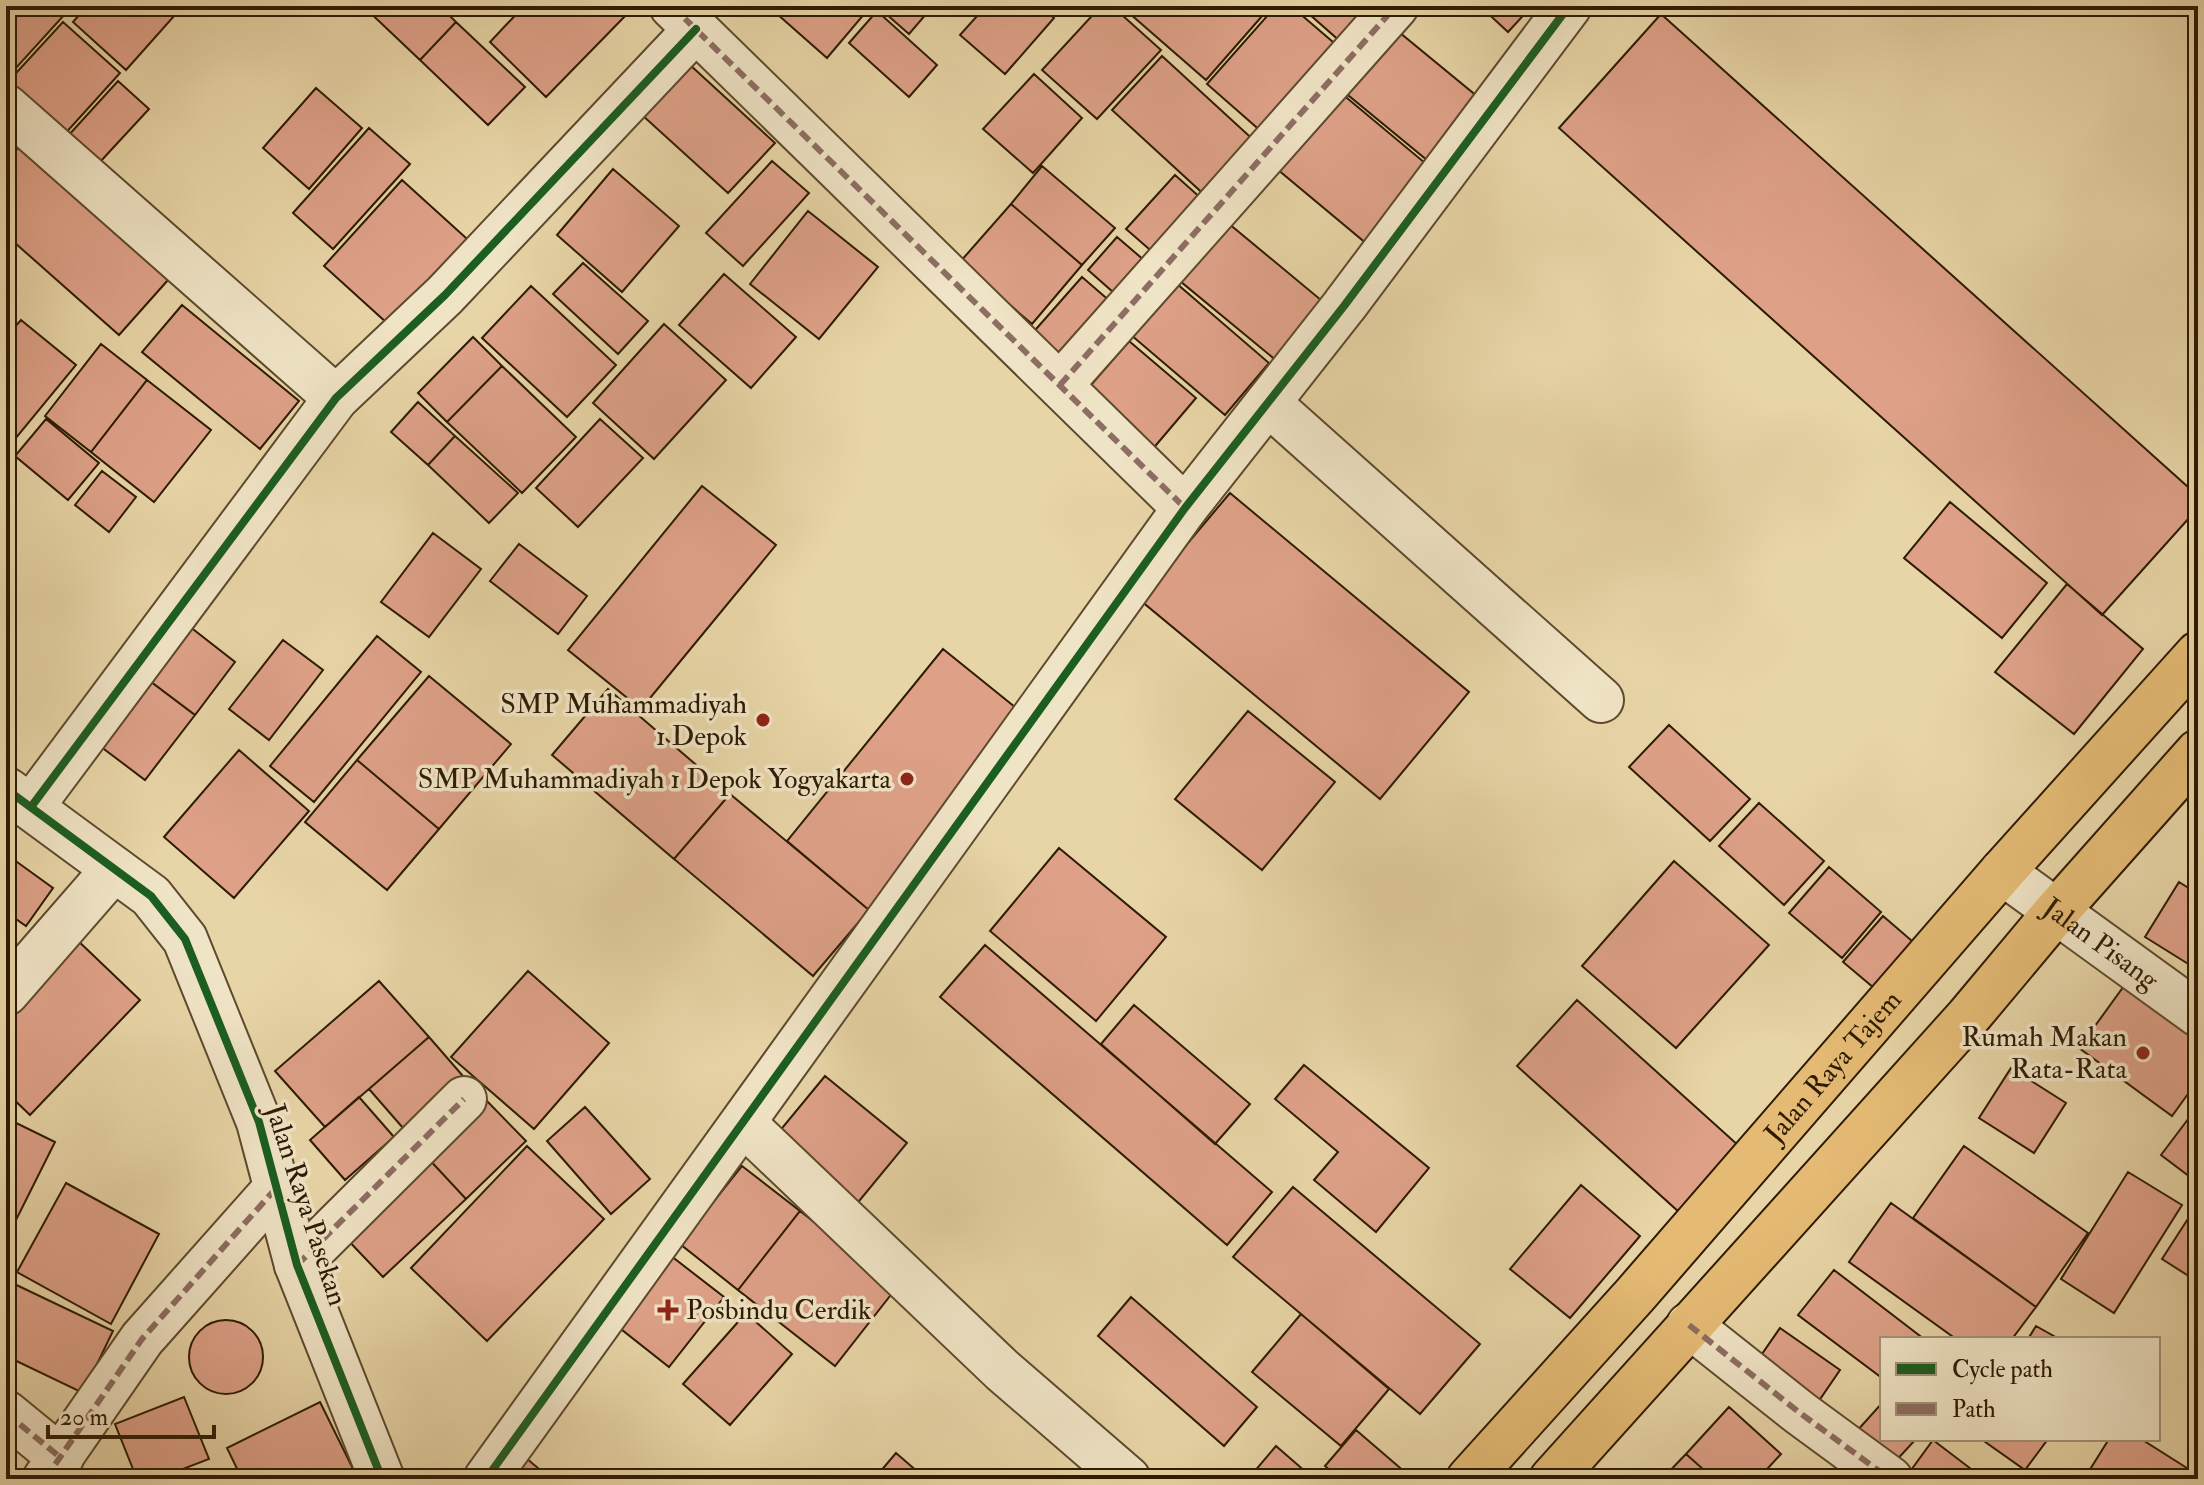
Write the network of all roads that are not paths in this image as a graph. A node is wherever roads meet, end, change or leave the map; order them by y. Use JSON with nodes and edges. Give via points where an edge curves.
{"nodes":[{"id":1,"x":1396,"y":6,"type":"edge"},
{"id":2,"x":1569,"y":6,"type":"edge"},
{"id":3,"x":684,"y":18,"type":"edge"},
{"id":4,"x":6,"y":107,"type":"edge"},
{"id":5,"x":1060,"y":385,"type":"junction"},
{"id":6,"x":336,"y":398,"type":"junction"},
{"id":7,"x":1268,"y":403,"type":"junction"},
{"id":8,"x":1185,"y":508,"type":"junction"},
{"id":9,"x":2198,"y":654,"type":"edge"},
{"id":10,"x":1601,"y":700,"type":"dead end"},
{"id":11,"x":2198,"y":752,"type":"edge"},
{"id":12,"x":18,"y":798,"type":"edge"},
{"id":13,"x":114,"y":869,"type":"junction"},
{"id":14,"x":2002,"y":872,"type":"junction"},
{"id":15,"x":2055,"y":913,"type":"junction"},
{"id":16,"x":6,"y":993,"type":"edge"},
{"id":17,"x":2198,"y":1014,"type":"edge"},
{"id":18,"x":464,"y":1099,"type":"dead end"},
{"id":19,"x":744,"y":1124,"type":"junction"},
{"id":20,"x":277,"y":1187,"type":"junction"},
{"id":21,"x":297,"y":1265,"type":"junction"},
{"id":22,"x":1689,"y":1325,"type":"junction"},
{"id":23,"x":6,"y":1413,"type":"edge"},
{"id":24,"x":53,"y":1468,"type":"edge"},
{"id":25,"x":382,"y":1479,"type":"edge"},
{"id":26,"x":486,"y":1479,"type":"edge"},
{"id":27,"x":1128,"y":1479,"type":"edge"},
{"id":28,"x":1469,"y":1479,"type":"edge"},
{"id":29,"x":1552,"y":1479,"type":"edge"},
{"id":30,"x":1890,"y":1479,"type":"edge"}],
"edges":[{"from":1,"to":5,"type":"street"},
{"from":2,"to":7,"type":"street"},
{"from":3,"to":5,"type":"street"},
{"from":3,"to":6,"type":"street","via":[[445,295]]},
{"from":4,"to":6,"type":"street"},
{"from":5,"to":8,"type":"street"},
{"from":6,"to":12,"type":"street"},
{"from":7,"to":8,"type":"street"},
{"from":7,"to":10,"type":"street"},
{"from":8,"to":19,"type":"street"},
{"from":9,"to":14,"type":"main road","name":"Jalan Raya Tajem"},
{"from":11,"to":15,"type":"main road"},
{"from":12,"to":13,"type":"street","name":"Jalan Raya Pasekan"},
{"from":13,"to":16,"type":"street"},
{"from":13,"to":20,"type":"street","name":"Jalan Raya Pasekan","via":[[151,896],[185,939],[259,1122]]},
{"from":14,"to":15,"type":"street","name":"Jalan Pisang"},
{"from":14,"to":28,"type":"main road","name":"Jalan Raya Tajem"},
{"from":15,"to":17,"type":"street","name":"Jalan Pisang"},
{"from":15,"to":22,"type":"main road","via":[[1968,1017]]},
{"from":18,"to":21,"type":"street"},
{"from":19,"to":26,"type":"street"},
{"from":19,"to":27,"type":"street","via":[[1002,1370]]},
{"from":20,"to":21,"type":"street","name":"Jalan Raya Pasekan"},
{"from":20,"to":24,"type":"street","via":[[142,1339]]},
{"from":21,"to":25,"type":"street","name":"Jalan Raya Pasekan"},
{"from":22,"to":29,"type":"main road"},
{"from":22,"to":30,"type":"street"},
{"from":23,"to":24,"type":"street"}]}
